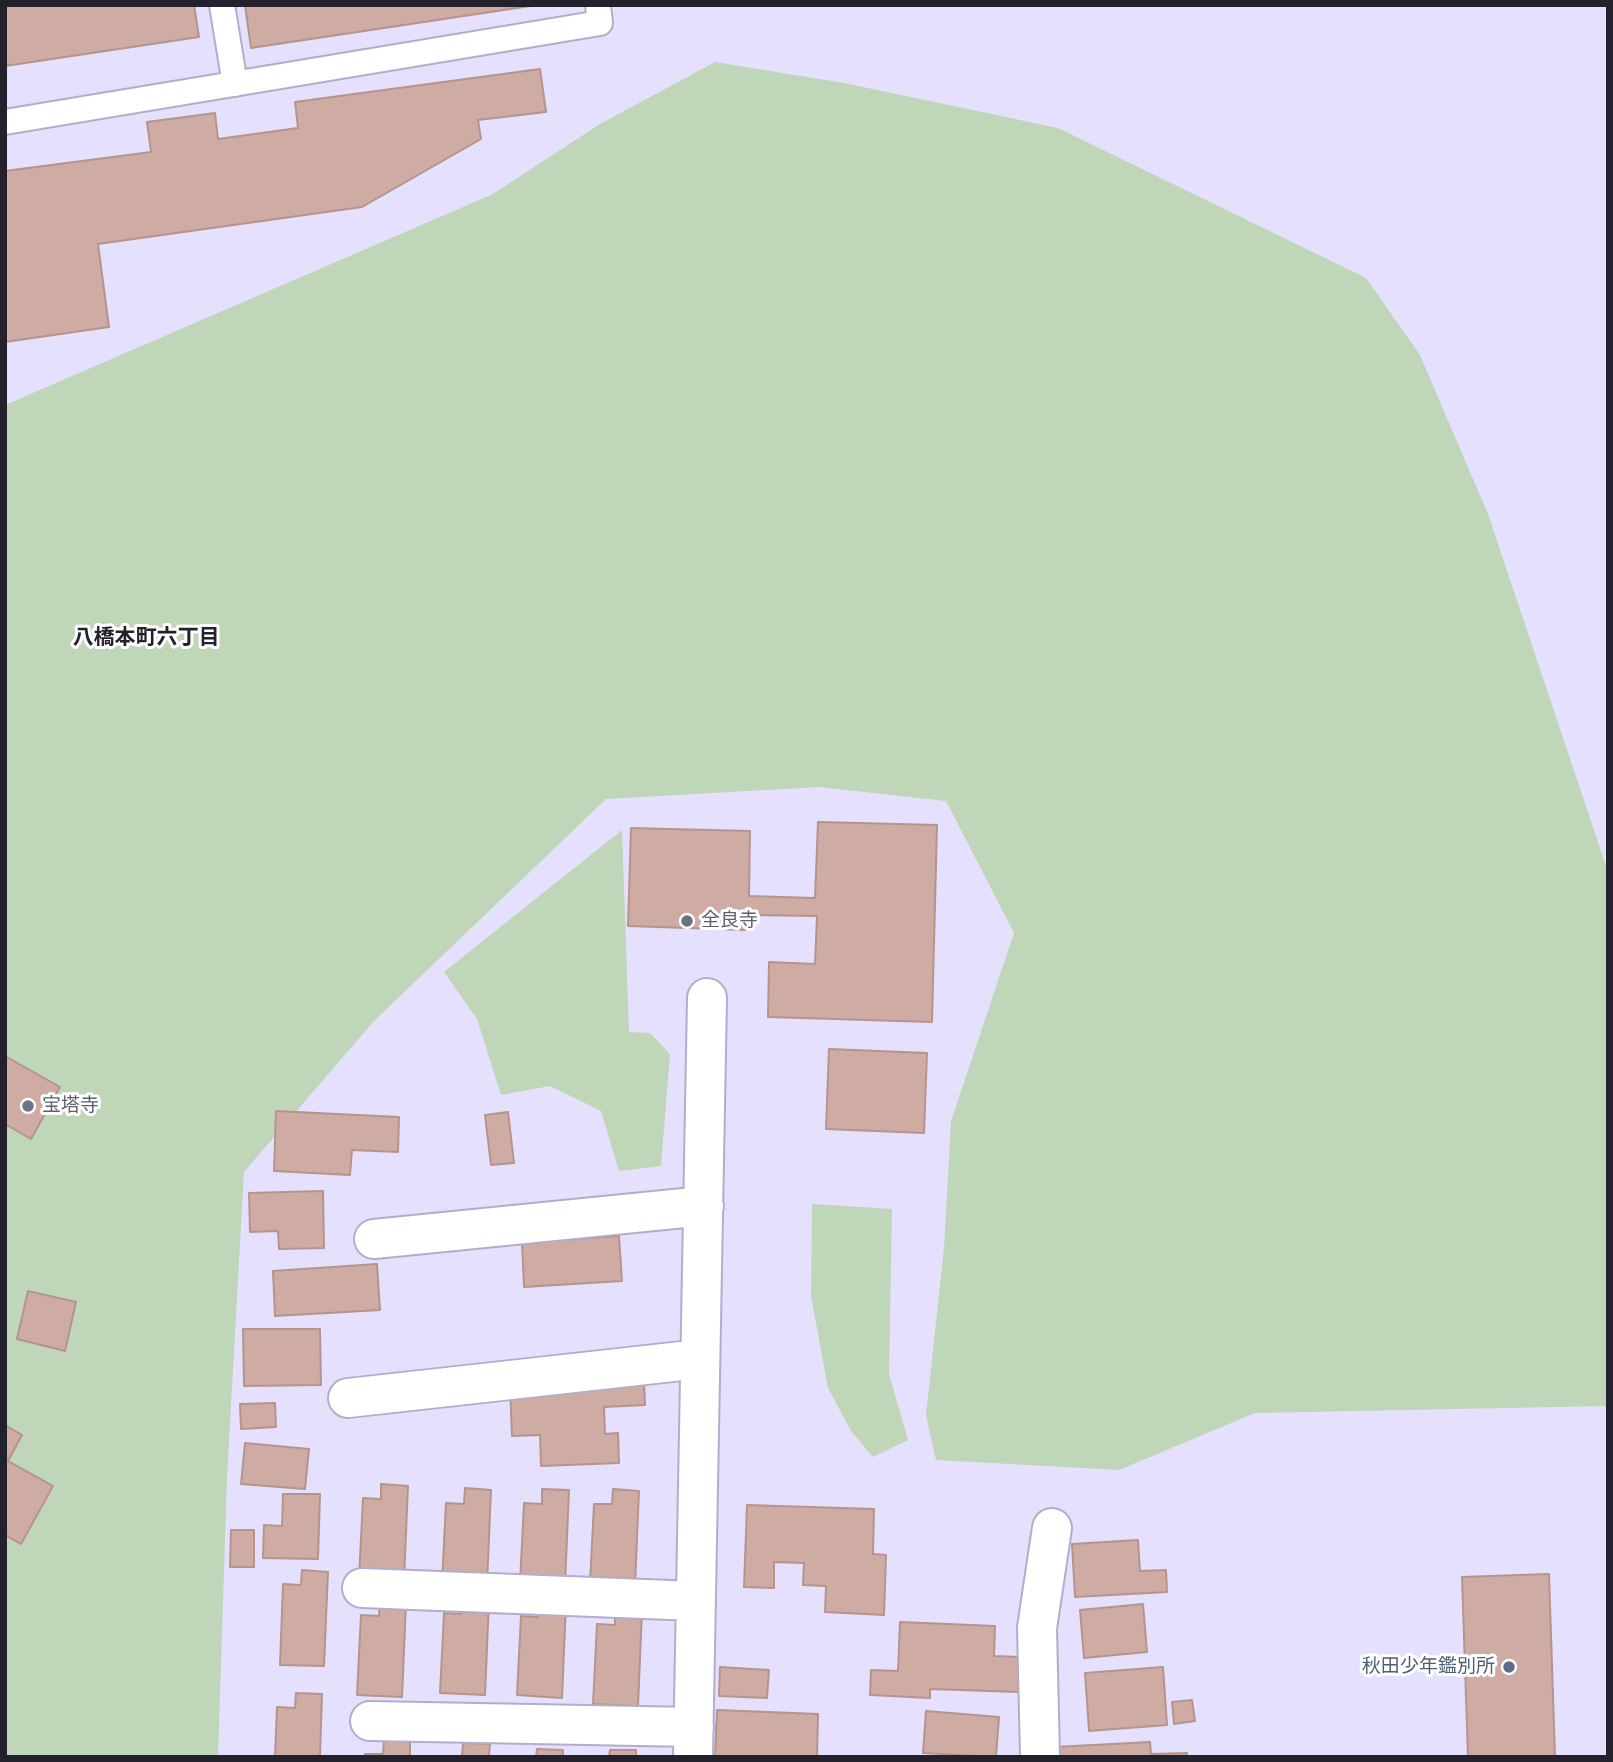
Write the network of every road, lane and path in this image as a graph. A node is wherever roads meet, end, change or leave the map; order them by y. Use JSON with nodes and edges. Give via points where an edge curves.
{"nodes":[{"id":1,"x":222,"y":5,"type":"edge"},
{"id":2,"x":598,"y":5,"type":"edge"},
{"id":3,"x":235,"y":84,"type":"junction"},
{"id":4,"x":5,"y":122,"type":"edge"},
{"id":5,"x":707,"y":998,"type":"dead end"},
{"id":6,"x":704,"y":1206,"type":"junction"},
{"id":7,"x":374,"y":1239,"type":"dead end"},
{"id":8,"x":701,"y":1359,"type":"junction"},
{"id":9,"x":348,"y":1398,"type":"dead end"},
{"id":10,"x":1052,"y":1528,"type":"dead end"},
{"id":11,"x":362,"y":1588,"type":"dead end"},
{"id":12,"x":696,"y":1601,"type":"junction"},
{"id":13,"x":370,"y":1721,"type":"dead end"},
{"id":14,"x":694,"y":1742,"type":"edge"},
{"id":15,"x":1040,"y":1757,"type":"edge"}],
"edges":[{"from":1,"to":3,"type":"lane"},
{"from":2,"to":3,"type":"lane","via":[[600,23]]},
{"from":3,"to":4,"type":"lane"},
{"from":5,"to":6,"type":"street"},
{"from":6,"to":7,"type":"street"},
{"from":6,"to":8,"type":"street"},
{"from":8,"to":9,"type":"street"},
{"from":8,"to":12,"type":"street"},
{"from":10,"to":15,"type":"street","via":[[1037,1628]]},
{"from":11,"to":12,"type":"street"},
{"from":12,"to":14,"type":"street"},
{"from":13,"to":14,"type":"street"}]}
